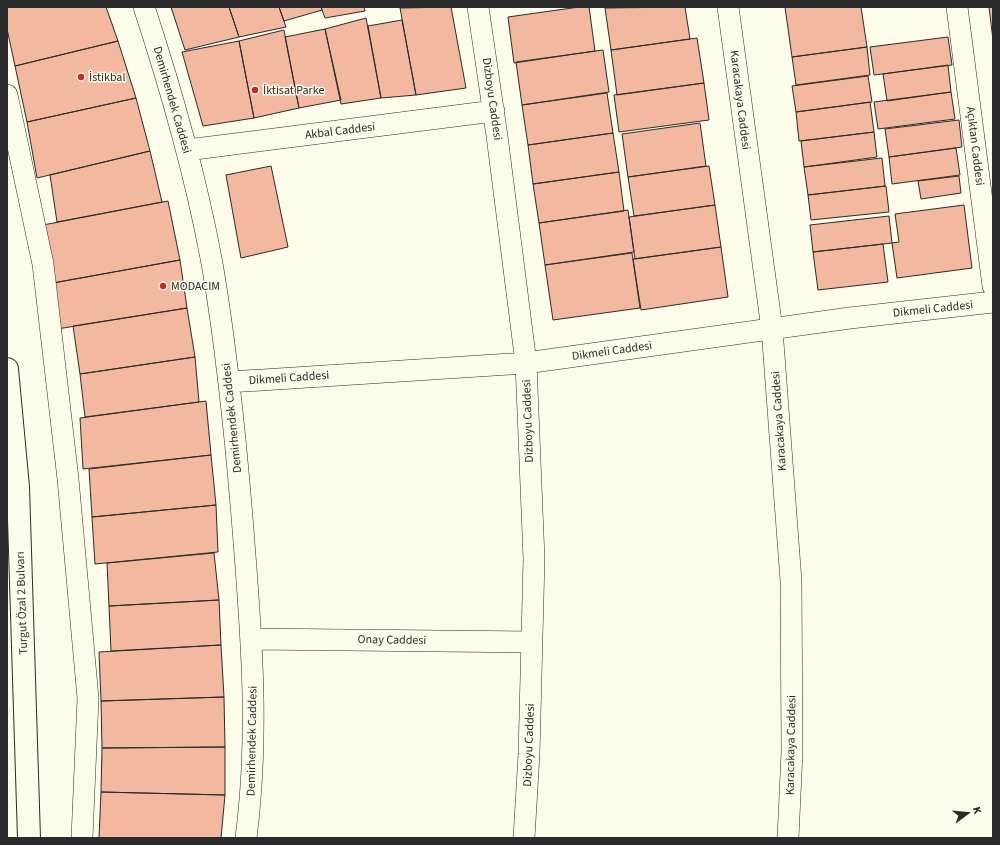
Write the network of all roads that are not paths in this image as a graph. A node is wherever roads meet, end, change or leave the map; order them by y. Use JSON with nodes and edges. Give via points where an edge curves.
{"nodes":[{"id":1,"x":144,"y":7,"type":"edge"},
{"id":2,"x":478,"y":7,"type":"edge"},
{"id":3,"x":728,"y":7,"type":"edge"},
{"id":4,"x":957,"y":7,"type":"edge"},
{"id":5,"x":7,"y":94,"type":"edge"},
{"id":6,"x":494,"y":111,"type":"junction"},
{"id":7,"x":186,"y":150,"type":"junction"},
{"id":8,"x":993,"y":286,"type":"edge"},
{"id":9,"x":993,"y":302,"type":"edge"},
{"id":10,"x":772,"y":329,"type":"junction"},
{"id":11,"x":526,"y":363,"type":"junction"},
{"id":12,"x":7,"y":369,"type":"edge"},
{"id":13,"x":229,"y":382,"type":"junction"},
{"id":14,"x":252,"y":639,"type":"junction"},
{"id":15,"x":532,"y":642,"type":"junction"},
{"id":16,"x":29,"y":838,"type":"edge"},
{"id":17,"x":82,"y":838,"type":"edge"},
{"id":18,"x":246,"y":838,"type":"edge"},
{"id":19,"x":524,"y":838,"type":"edge"},
{"id":20,"x":788,"y":838,"type":"edge"}],
"edges":[{"from":1,"to":7,"type":"street","name":"Demirhendek Caddesi"},
{"from":2,"to":6,"type":"street","name":"Dizboyu Caddesi"},
{"from":3,"to":10,"type":"street","name":"Karacakaya Caddesi"},
{"from":4,"to":8,"type":"street","name":"Açıktan Caddesi"},
{"from":5,"to":17,"type":"street","via":[[43,264],[68,479],[88,698]]},
{"from":6,"to":7,"type":"street","name":"Akbal Caddesi"},
{"from":6,"to":11,"type":"street","name":"Dizboyu Caddesi"},
{"from":7,"to":13,"type":"street","name":"Demirhendek Caddesi","via":[[213,268]]},
{"from":9,"to":10,"type":"street","name":"Dikmeli Caddesi"},
{"from":10,"to":11,"type":"street","name":"Dikmeli Caddesi"},
{"from":10,"to":20,"type":"street","name":"Karacakaya Caddesi","via":[[791,581],[792,752]]},
{"from":11,"to":13,"type":"street","name":"Dikmeli Caddesi"},
{"from":11,"to":15,"type":"street","name":"Dizboyu Caddesi","via":[[534,559]]},
{"from":12,"to":16,"type":"highway","name":"Turgut Özal 2 Bulvarı","via":[[18,487]]},
{"from":13,"to":14,"type":"street","name":"Demirhendek Caddesi"},
{"from":14,"to":15,"type":"street","name":"Onay Caddesi"},
{"from":14,"to":18,"type":"street","name":"Demirhendek Caddesi","via":[[254,746]]},
{"from":15,"to":19,"type":"street","name":"Dizboyu Caddesi"}]}
